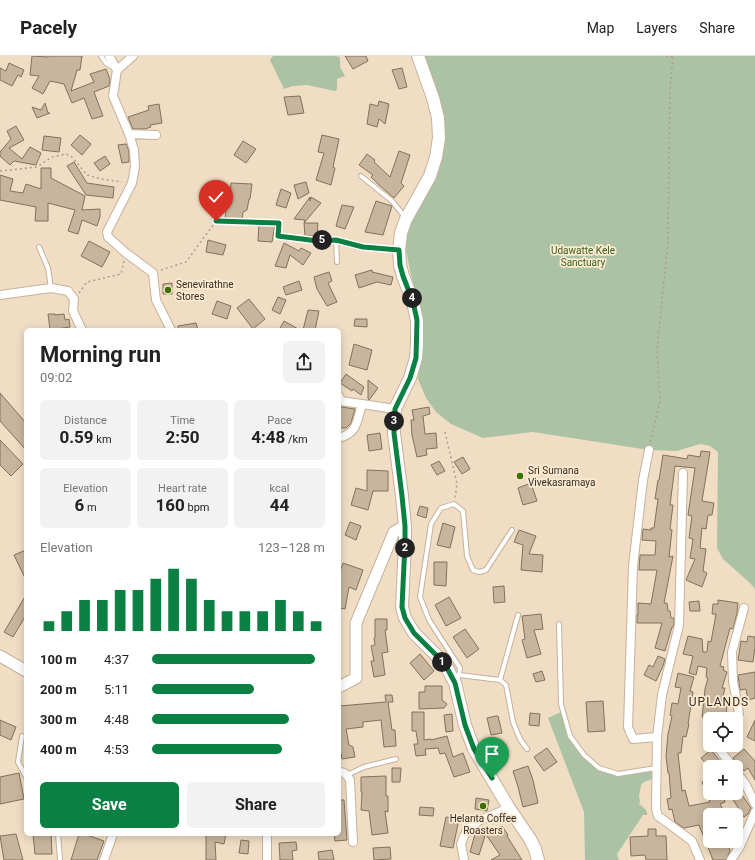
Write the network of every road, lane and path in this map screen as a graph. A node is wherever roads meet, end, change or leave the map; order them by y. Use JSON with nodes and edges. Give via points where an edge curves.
{"nodes":[{"id":1,"x":101,"y":56,"type":"edge"},
{"id":2,"x":109,"y":56,"type":"edge"},
{"id":3,"x":133,"y":56,"type":"edge"},
{"id":4,"x":418,"y":56,"type":"edge"},
{"id":5,"x":666,"y":56,"type":"edge"},
{"id":6,"x":673,"y":57,"type":"edge"},
{"id":7,"x":117,"y":70,"type":"junction"},
{"id":8,"x":129,"y":134,"type":"junction"},
{"id":9,"x":156,"y":135,"type":"dead end"},
{"id":10,"x":0,"y":172,"type":"edge"},
{"id":11,"x":361,"y":176,"type":"dead end"},
{"id":12,"x":132,"y":183,"type":"junction"},
{"id":13,"x":406,"y":219,"type":"junction"},
{"id":14,"x":336,"y":240,"type":"junction"},
{"id":15,"x":39,"y":247,"type":"dead end"},
{"id":16,"x":399,"y":250,"type":"junction"},
{"id":17,"x":126,"y":253,"type":"junction"},
{"id":18,"x":337,"y":262,"type":"dead end"},
{"id":19,"x":153,"y":273,"type":"junction"},
{"id":20,"x":51,"y":288,"type":"junction"},
{"id":21,"x":0,"y":295,"type":"edge"},
{"id":22,"x":74,"y":300,"type":"junction"},
{"id":23,"x":81,"y":328,"type":"edge"},
{"id":24,"x":170,"y":328,"type":"edge"},
{"id":25,"x":341,"y":401,"type":"edge"},
{"id":26,"x":362,"y":404,"type":"junction"},
{"id":27,"x":395,"y":409,"type":"junction"},
{"id":28,"x":445,"y":432,"type":"dead end"},
{"id":29,"x":341,"y":437,"type":"edge"},
{"id":30,"x":649,"y":450,"type":"joint"},
{"id":31,"x":683,"y":473,"type":"dead end"},
{"id":32,"x":454,"y":504,"type":"junction"},
{"id":33,"x":405,"y":526,"type":"junction"},
{"id":34,"x":512,"y":530,"type":"dead end"},
{"id":35,"x":744,"y":608,"type":"dead end"},
{"id":36,"x":518,"y":615,"type":"dead end"},
{"id":37,"x":559,"y":624,"type":"dead end"},
{"id":38,"x":0,"y":656,"type":"edge"},
{"id":39,"x":24,"y":670,"type":"edge"},
{"id":40,"x":457,"y":679,"type":"junction"},
{"id":41,"x":500,"y":680,"type":"junction"},
{"id":42,"x":341,"y":686,"type":"edge"},
{"id":43,"x":739,"y":712,"type":"edge"},
{"id":44,"x":22,"y":736,"type":"dead end"},
{"id":45,"x":657,"y":737,"type":"junction"},
{"id":46,"x":527,"y":749,"type":"dead end"},
{"id":47,"x":721,"y":752,"type":"edge"},
{"id":48,"x":396,"y":759,"type":"dead end"},
{"id":49,"x":728,"y":760,"type":"edge"},
{"id":50,"x":656,"y":768,"type":"junction"},
{"id":51,"x":24,"y":773,"type":"edge"},
{"id":52,"x":343,"y":774,"type":"edge"},
{"id":53,"x":743,"y":781,"type":"edge"},
{"id":54,"x":755,"y":804,"type":"edge"},
{"id":55,"x":509,"y":808,"type":"junction"},
{"id":56,"x":755,"y":812,"type":"edge"},
{"id":57,"x":58,"y":836,"type":"edge"},
{"id":58,"x":112,"y":836,"type":"edge"},
{"id":59,"x":267,"y":836,"type":"edge"},
{"id":60,"x":353,"y":842,"type":"dead end"},
{"id":61,"x":60,"y":860,"type":"edge"},
{"id":62,"x":104,"y":860,"type":"edge"},
{"id":63,"x":267,"y":860,"type":"edge"},
{"id":64,"x":464,"y":860,"type":"edge"},
{"id":65,"x":538,"y":860,"type":"edge"},
{"id":66,"x":700,"y":860,"type":"edge"},
{"id":67,"x":730,"y":860,"type":"edge"}],
"edges":[{"from":1,"to":7,"type":"lane"},
{"from":2,"to":7,"type":"street"},
{"from":3,"to":7,"type":"street"},
{"from":4,"to":13,"type":"main road","via":[[433,98],[439,138],[430,176]]},
{"from":5,"to":6,"type":"path"},
{"from":6,"to":30,"type":"path","via":[[670,89],[668,242],[657,350],[660,402]]},
{"from":7,"to":8,"type":"street","via":[[113,96]]},
{"from":8,"to":9,"type":"street"},
{"from":8,"to":12,"type":"street","via":[[135,162]]},
{"from":10,"to":12,"type":"path","via":[[37,167],[52,157],[66,154],[72,157],[87,176]]},
{"from":11,"to":13,"type":"lane","via":[[392,201]]},
{"from":12,"to":17,"type":"street","via":[[107,232],[108,237]]},
{"from":13,"to":16,"type":"main road"},
{"from":14,"to":16,"type":"lane","via":[[363,247]]},
{"from":14,"to":18,"type":"lane"},
{"from":14,"to":19,"type":"path","via":[[318,241],[278,236],[279,223],[216,221],[186,262]]},
{"from":15,"to":20,"type":"lane","via":[[48,268]]},
{"from":16,"to":27,"type":"main road","via":[[400,265],[417,320],[417,344],[410,378]]},
{"from":17,"to":19,"type":"street"},
{"from":17,"to":22,"type":"path","via":[[121,274],[87,282]]},
{"from":19,"to":24,"type":"street","via":[[156,300]]},
{"from":20,"to":21,"type":"street"},
{"from":20,"to":22,"type":"street","via":[[68,291]]},
{"from":22,"to":23,"type":"street","via":[[73,311]]},
{"from":25,"to":26,"type":"street"},
{"from":26,"to":27,"type":"street"},
{"from":26,"to":29,"type":"street","via":[[354,429]]},
{"from":27,"to":33,"type":"main road","via":[[394,433]]},
{"from":28,"to":32,"type":"path","via":[[457,484]]},
{"from":30,"to":45,"type":"street","via":[[633,566],[628,727],[633,739]]},
{"from":31,"to":45,"type":"street","via":[[679,625],[662,694]]},
{"from":32,"to":34,"type":"lane","via":[[463,511],[467,556],[473,570],[486,570]]},
{"from":32,"to":40,"type":"lane","via":[[442,508],[431,524],[420,597],[428,620],[460,668]]},
{"from":33,"to":40,"type":"main road","via":[[402,607],[405,618],[414,633]]},
{"from":33,"to":42,"type":"street","via":[[394,532],[356,623],[356,678]]},
{"from":35,"to":43,"type":"street","via":[[732,652],[733,680]]},
{"from":36,"to":41,"type":"lane"},
{"from":37,"to":50,"type":"lane","via":[[561,704],[570,736],[584,755],[599,768],[618,774]]},
{"from":38,"to":39,"type":"street"},
{"from":40,"to":41,"type":"lane"},
{"from":40,"to":55,"type":"main road","via":[[465,725],[474,749]]},
{"from":41,"to":46,"type":"lane","via":[[506,685],[513,722]]},
{"from":44,"to":51,"type":"lane","via":[[18,762]]},
{"from":45,"to":50,"type":"street"},
{"from":47,"to":49,"type":"street"},
{"from":48,"to":52,"type":"lane"},
{"from":50,"to":66,"type":"street","via":[[658,816],[692,841]]},
{"from":52,"to":60,"type":"street","via":[[350,780]]},
{"from":53,"to":54,"type":"street"},
{"from":55,"to":64,"type":"street","via":[[480,820],[469,828],[461,844]]},
{"from":55,"to":65,"type":"main road","via":[[530,839]]},
{"from":56,"to":67,"type":"street","via":[[740,846]]},
{"from":57,"to":61,"type":"lane"},
{"from":58,"to":62,"type":"street"},
{"from":59,"to":63,"type":"street"}]}
